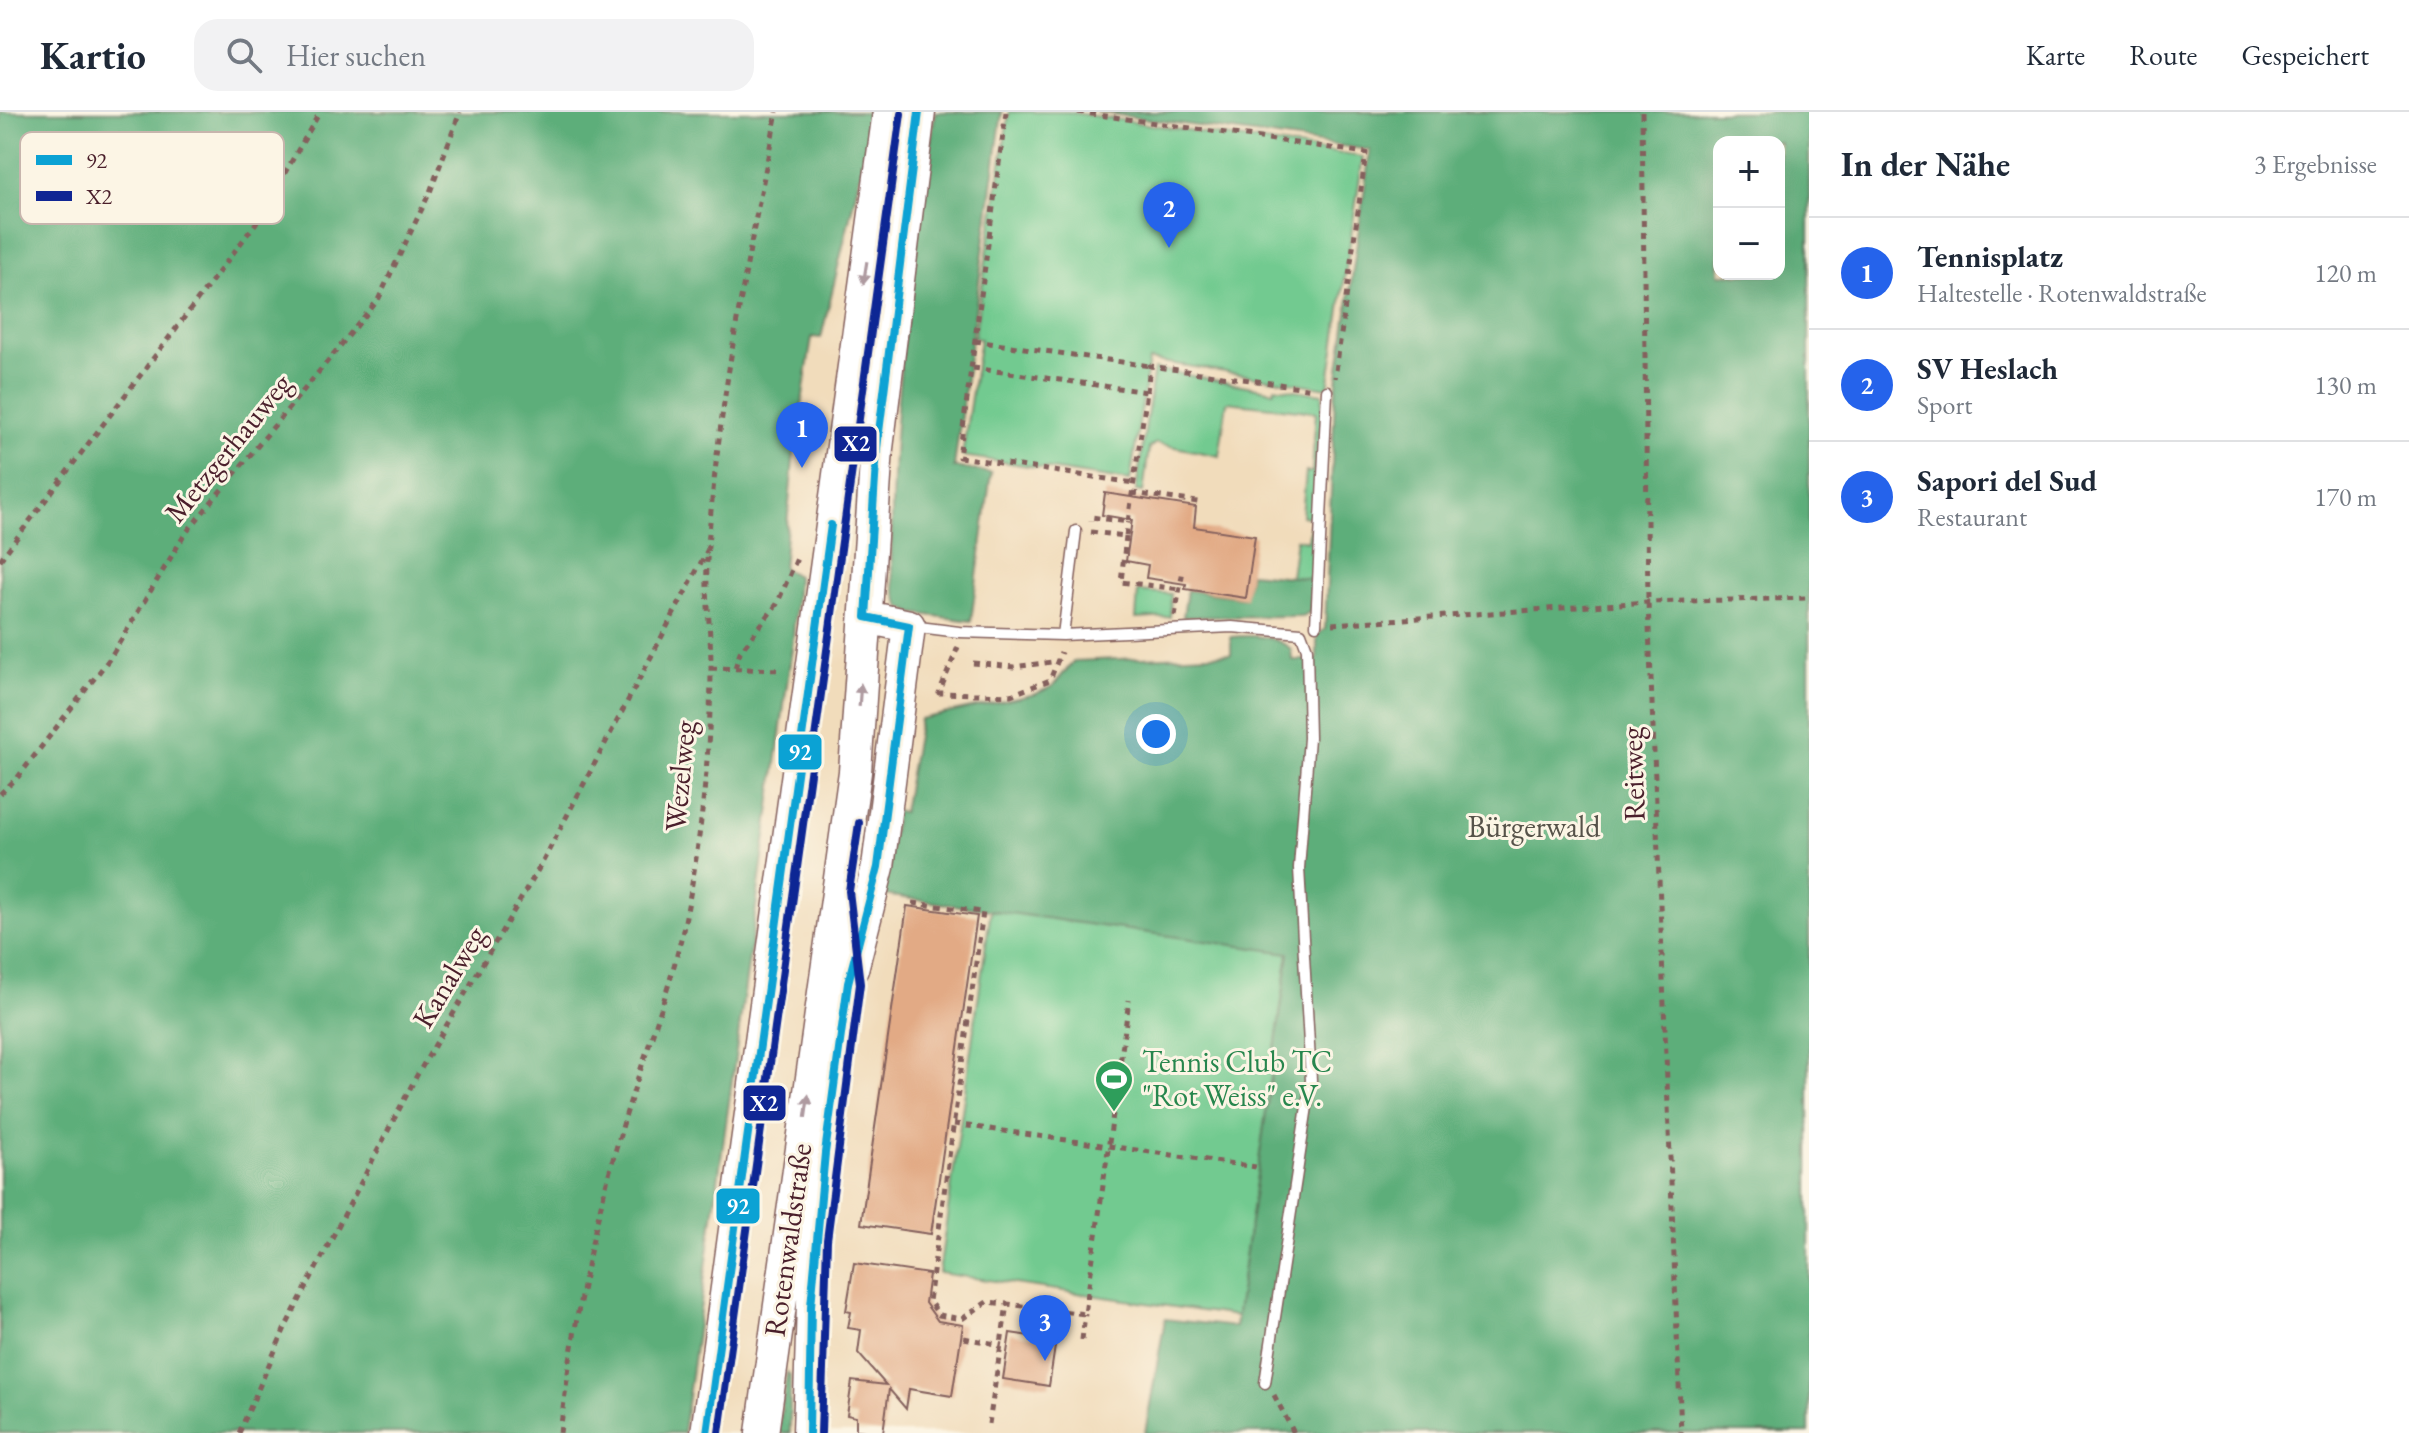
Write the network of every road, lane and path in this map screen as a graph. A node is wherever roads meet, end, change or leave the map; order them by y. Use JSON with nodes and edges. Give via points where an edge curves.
{"nodes":[{"id":1,"x":320,"y":112,"type":"edge"},
{"id":2,"x":460,"y":112,"type":"edge"},
{"id":3,"x":777,"y":112,"type":"edge"},
{"id":4,"x":889,"y":112,"type":"edge"},
{"id":5,"x":919,"y":112,"type":"edge"},
{"id":6,"x":1006,"y":112,"type":"edge"},
{"id":7,"x":1078,"y":112,"type":"edge"},
{"id":8,"x":1642,"y":112,"type":"edge"},
{"id":9,"x":284,"y":174,"type":"edge"},
{"id":10,"x":255,"y":224,"type":"edge"},
{"id":11,"x":975,"y":341,"type":"junction"},
{"id":12,"x":1150,"y":366,"type":"junction"},
{"id":13,"x":973,"y":368,"type":"junction"},
{"id":14,"x":1327,"y":391,"type":"junction"},
{"id":15,"x":1147,"y":392,"type":"junction"},
{"id":16,"x":1134,"y":483,"type":"junction"},
{"id":17,"x":1132,"y":493,"type":"junction"},
{"id":18,"x":1198,"y":502,"type":"dead end"},
{"id":19,"x":1128,"y":522,"type":"junction"},
{"id":20,"x":1076,"y":531,"type":"joint"},
{"id":21,"x":1090,"y":532,"type":"junction"},
{"id":22,"x":1126,"y":536,"type":"junction"},
{"id":23,"x":707,"y":550,"type":"junction"},
{"id":24,"x":0,"y":560,"type":"edge"},
{"id":25,"x":1183,"y":570,"type":"dead end"},
{"id":26,"x":787,"y":581,"type":"dead end"},
{"id":27,"x":1180,"y":589,"type":"junction"},
{"id":28,"x":1809,"y":598,"type":"edge"},
{"id":29,"x":1648,"y":602,"type":"junction"},
{"id":30,"x":866,"y":617,"type":"junction"},
{"id":31,"x":1316,"y":625,"type":"joint"},
{"id":32,"x":909,"y":626,"type":"junction"},
{"id":33,"x":1173,"y":629,"type":"junction"},
{"id":34,"x":959,"y":632,"type":"junction"},
{"id":35,"x":1063,"y":635,"type":"junction"},
{"id":36,"x":1060,"y":661,"type":"junction"},
{"id":37,"x":973,"y":663,"type":"dead end"},
{"id":38,"x":711,"y":668,"type":"junction"},
{"id":39,"x":735,"y":668,"type":"junction"},
{"id":40,"x":783,"y":670,"type":"dead end"},
{"id":41,"x":0,"y":794,"type":"edge"},
{"id":42,"x":837,"y":891,"type":"junction"},
{"id":43,"x":913,"y":903,"type":"dead end"},
{"id":44,"x":848,"y":983,"type":"junction"},
{"id":45,"x":1129,"y":1000,"type":"dead end"},
{"id":46,"x":954,"y":1124,"type":"junction"},
{"id":47,"x":1108,"y":1146,"type":"junction"},
{"id":48,"x":1256,"y":1167,"type":"dead end"},
{"id":49,"x":1007,"y":1304,"type":"junction"},
{"id":50,"x":1043,"y":1309,"type":"junction"},
{"id":51,"x":1085,"y":1314,"type":"junction"},
{"id":52,"x":1040,"y":1335,"type":"dead end"},
{"id":53,"x":964,"y":1338,"type":"dead end"},
{"id":54,"x":1082,"y":1340,"type":"dead end"},
{"id":55,"x":1002,"y":1345,"type":"junction"},
{"id":56,"x":1265,"y":1383,"type":"joint"},
{"id":57,"x":989,"y":1424,"type":"dead end"},
{"id":58,"x":239,"y":1433,"type":"edge"},
{"id":59,"x":560,"y":1433,"type":"edge"},
{"id":60,"x":707,"y":1433,"type":"edge"},
{"id":61,"x":762,"y":1433,"type":"edge"},
{"id":62,"x":809,"y":1433,"type":"edge"},
{"id":63,"x":1294,"y":1433,"type":"edge"},
{"id":64,"x":1681,"y":1433,"type":"edge"}],
"edges":[{"from":1,"to":9,"type":"path"},
{"from":2,"to":41,"type":"path","name":"Metzgerhauweg","via":[[430,192],[378,300],[185,534],[110,658]]},
{"from":3,"to":23,"type":"path","name":"Wezelweg","via":[[728,372]]},
{"from":4,"to":60,"type":"highway","name":"Rotenwaldstraße","one_way":true},
{"from":5,"to":30,"type":"highway","name":"Rotenwaldstraße","via":[[877,448]]},
{"from":6,"to":11,"type":"path"},
{"from":7,"to":14,"type":"path","via":[[1366,153],[1333,392]]},
{"from":8,"to":29,"type":"path","name":"Reitweg"},
{"from":10,"to":24,"type":"path"},
{"from":11,"to":12,"type":"path"},
{"from":11,"to":13,"type":"path"},
{"from":12,"to":14,"type":"path"},
{"from":12,"to":15,"type":"path"},
{"from":13,"to":15,"type":"path"},
{"from":13,"to":16,"type":"path","via":[[959,457]]},
{"from":14,"to":31,"type":"lane"},
{"from":15,"to":16,"type":"path"},
{"from":16,"to":17,"type":"path"},
{"from":17,"to":18,"type":"path"},
{"from":17,"to":19,"type":"path"},
{"from":19,"to":21,"type":"path","via":[[1091,517]]},
{"from":19,"to":22,"type":"path"},
{"from":20,"to":21,"type":"path"},
{"from":20,"to":35,"type":"lane"},
{"from":21,"to":22,"type":"path"},
{"from":22,"to":27,"type":"path","via":[[1121,582]]},
{"from":23,"to":38,"type":"path","name":"Wezelweg"},
{"from":23,"to":58,"type":"path","name":"Kanalweg","via":[[542,863],[416,1077],[285,1328]]},
{"from":25,"to":27,"type":"path"},
{"from":26,"to":39,"type":"path"},
{"from":27,"to":33,"type":"path"},
{"from":28,"to":29,"type":"path"},
{"from":29,"to":31,"type":"path"},
{"from":29,"to":64,"type":"path","name":"Reitweg"},
{"from":30,"to":32,"type":"highway"},
{"from":42,"to":30,"type":"highway","name":"Rotenwaldstraße","one_way":true,"via":[[855,772]]},
{"from":32,"to":34,"type":"lane"},
{"from":32,"to":44,"type":"highway","via":[[878,867]]},
{"from":33,"to":35,"type":"lane"},
{"from":33,"to":56,"type":"lane","via":[[1293,630],[1301,633],[1307,649],[1309,738],[1299,868],[1311,1080]]},
{"from":34,"to":35,"type":"lane"},
{"from":34,"to":36,"type":"path","via":[[957,654],[939,693],[1011,695],[1050,680]]},
{"from":35,"to":36,"type":"path"},
{"from":36,"to":37,"type":"path","via":[[1014,667]]},
{"from":38,"to":39,"type":"path"},
{"from":38,"to":59,"type":"path","name":"Wezelweg","via":[[705,768],[686,915],[665,1004],[621,1131],[588,1253]]},
{"from":39,"to":40,"type":"path"},
{"from":42,"to":44,"type":"highway"},
{"from":61,"to":42,"type":"highway","name":"Rotenwaldstraße","one_way":true},
{"from":43,"to":46,"type":"path","via":[[983,912]]},
{"from":44,"to":62,"type":"highway","via":[[815,1239]]},
{"from":45,"to":47,"type":"path"},
{"from":46,"to":47,"type":"path"},
{"from":46,"to":49,"type":"path","via":[[929,1301],[939,1315],[962,1319],[987,1302]]},
{"from":47,"to":48,"type":"path"},
{"from":47,"to":51,"type":"path"},
{"from":49,"to":50,"type":"path"},
{"from":49,"to":55,"type":"path"},
{"from":50,"to":51,"type":"path"},
{"from":50,"to":52,"type":"path"},
{"from":51,"to":54,"type":"path"},
{"from":53,"to":55,"type":"path"},
{"from":55,"to":57,"type":"path"},
{"from":56,"to":63,"type":"path"}]}
